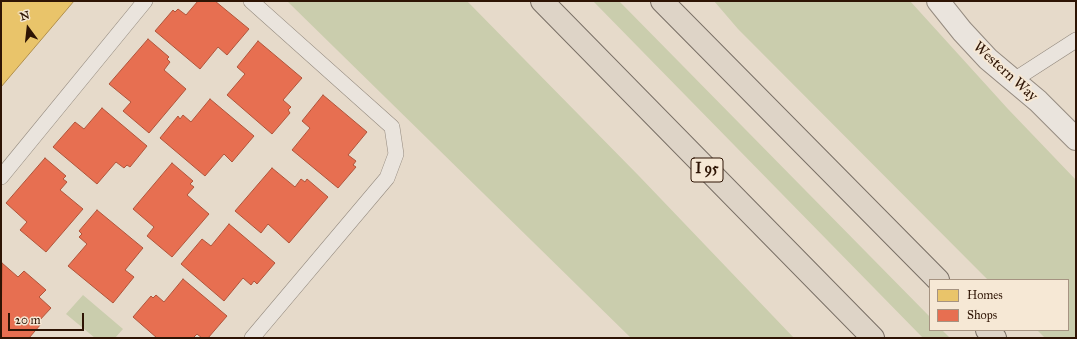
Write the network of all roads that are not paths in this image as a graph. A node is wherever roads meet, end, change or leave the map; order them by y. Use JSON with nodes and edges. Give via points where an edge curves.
{"nodes":[{"id":1,"x":145,"y":1,"type":"edge"},
{"id":2,"x":251,"y":1,"type":"edge"},
{"id":3,"x":542,"y":1,"type":"edge"},
{"id":4,"x":662,"y":1,"type":"edge"},
{"id":5,"x":938,"y":1,"type":"edge"},
{"id":6,"x":1076,"y":40,"type":"edge"},
{"id":7,"x":1014,"y":80,"type":"junction"},
{"id":8,"x":1076,"y":139,"type":"edge"},
{"id":9,"x":1,"y":177,"type":"edge"},
{"id":10,"x":937,"y":279,"type":"edge"},
{"id":11,"x":252,"y":338,"type":"edge"},
{"id":12,"x":873,"y":338,"type":"edge"}],
"edges":[{"from":1,"to":9,"type":"lane"},
{"from":2,"to":11,"type":"lane","via":[[392,127],[396,154],[387,178]]},
{"from":3,"to":12,"type":"highway","number":"I 95"},
{"from":4,"to":10,"type":"highway"},
{"from":5,"to":7,"type":"street","name":"Western Way","via":[[988,59]]},
{"from":6,"to":7,"type":"lane"},
{"from":7,"to":8,"type":"street","name":"Western Way"}]}
